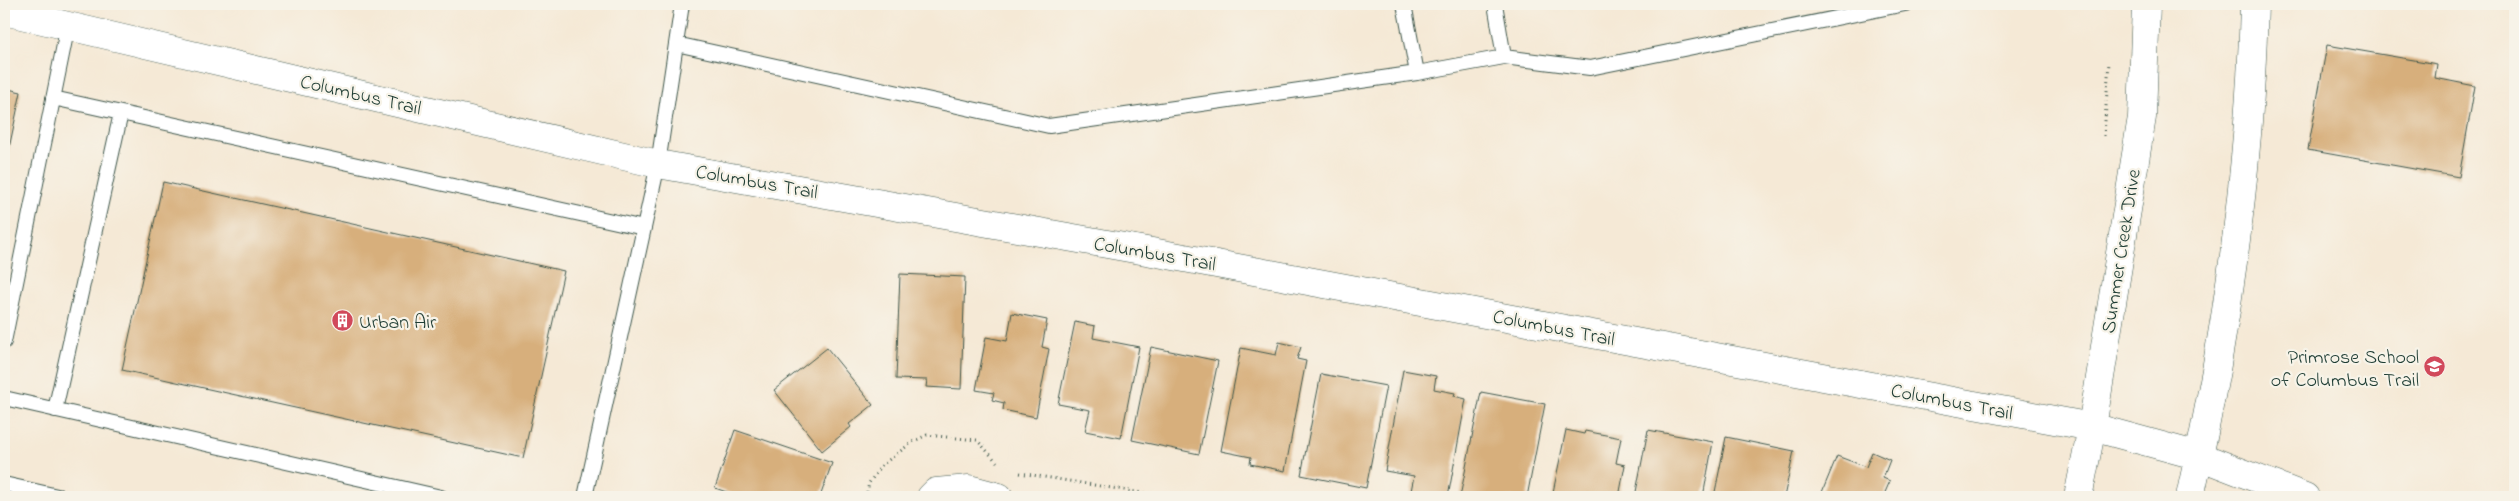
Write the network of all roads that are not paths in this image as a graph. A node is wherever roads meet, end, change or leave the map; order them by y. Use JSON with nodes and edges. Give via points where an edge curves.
{"nodes":[{"id":1,"x":682,"y":4,"type":"edge"},
{"id":2,"x":1404,"y":4,"type":"edge"},
{"id":3,"x":1494,"y":4,"type":"edge"},
{"id":4,"x":1905,"y":4,"type":"edge"},
{"id":5,"x":2146,"y":4,"type":"edge"},
{"id":6,"x":2254,"y":4,"type":"edge"},
{"id":7,"x":4,"y":11,"type":"edge"},
{"id":8,"x":68,"y":26,"type":"junction"},
{"id":9,"x":676,"y":44,"type":"junction"},
{"id":10,"x":1504,"y":57,"type":"junction"},
{"id":11,"x":1417,"y":73,"type":"junction"},
{"id":12,"x":53,"y":98,"type":"junction"},
{"id":13,"x":121,"y":113,"type":"junction"},
{"id":14,"x":658,"y":164,"type":"junction"},
{"id":15,"x":644,"y":228,"type":"junction"},
{"id":16,"x":4,"y":342,"type":"edge"},
{"id":17,"x":4,"y":398,"type":"edge"},
{"id":18,"x":55,"y":410,"type":"junction"},
{"id":19,"x":2092,"y":427,"type":"junction"},
{"id":20,"x":2199,"y":456,"type":"junction"},
{"id":21,"x":4,"y":484,"type":"edge"},
{"id":22,"x":62,"y":497,"type":"edge"},
{"id":23,"x":441,"y":497,"type":"edge"},
{"id":24,"x":585,"y":497,"type":"edge"},
{"id":25,"x":932,"y":497,"type":"edge"},
{"id":26,"x":999,"y":497,"type":"edge"},
{"id":27,"x":2078,"y":497,"type":"edge"},
{"id":28,"x":2190,"y":497,"type":"edge"},
{"id":29,"x":2305,"y":497,"type":"edge"}],
"edges":[{"from":1,"to":9,"type":"lane"},
{"from":2,"to":11,"type":"lane"},
{"from":3,"to":10,"type":"lane"},
{"from":4,"to":10,"type":"lane","via":[[1590,68]]},
{"from":5,"to":19,"type":"street","name":"Summer Creek Drive","via":[[2142,118]]},
{"from":6,"to":20,"type":"street","via":[[2252,80],[2240,209],[2210,409]]},
{"from":7,"to":8,"type":"street","name":"Columbus Trail"},
{"from":8,"to":12,"type":"lane"},
{"from":8,"to":14,"type":"street","name":"Columbus Trail"},
{"from":9,"to":11,"type":"lane","via":[[1049,126]]},
{"from":9,"to":14,"type":"lane"},
{"from":10,"to":11,"type":"lane"},
{"from":12,"to":13,"type":"lane"},
{"from":12,"to":16,"type":"lane"},
{"from":13,"to":15,"type":"lane"},
{"from":13,"to":18,"type":"lane"},
{"from":14,"to":15,"type":"lane"},
{"from":14,"to":19,"type":"street","name":"Columbus Trail"},
{"from":15,"to":24,"type":"lane"},
{"from":17,"to":18,"type":"lane"},
{"from":18,"to":23,"type":"lane"},
{"from":19,"to":20,"type":"street","name":"Columbus Trail"},
{"from":19,"to":27,"type":"street","name":"Summer Creek Drive"},
{"from":20,"to":28,"type":"street"},
{"from":20,"to":29,"type":"street","name":"Columbus Trail"},
{"from":21,"to":22,"type":"lane"},
{"from":25,"to":26,"type":"street","via":[[936,492],[969,489]]}]}
